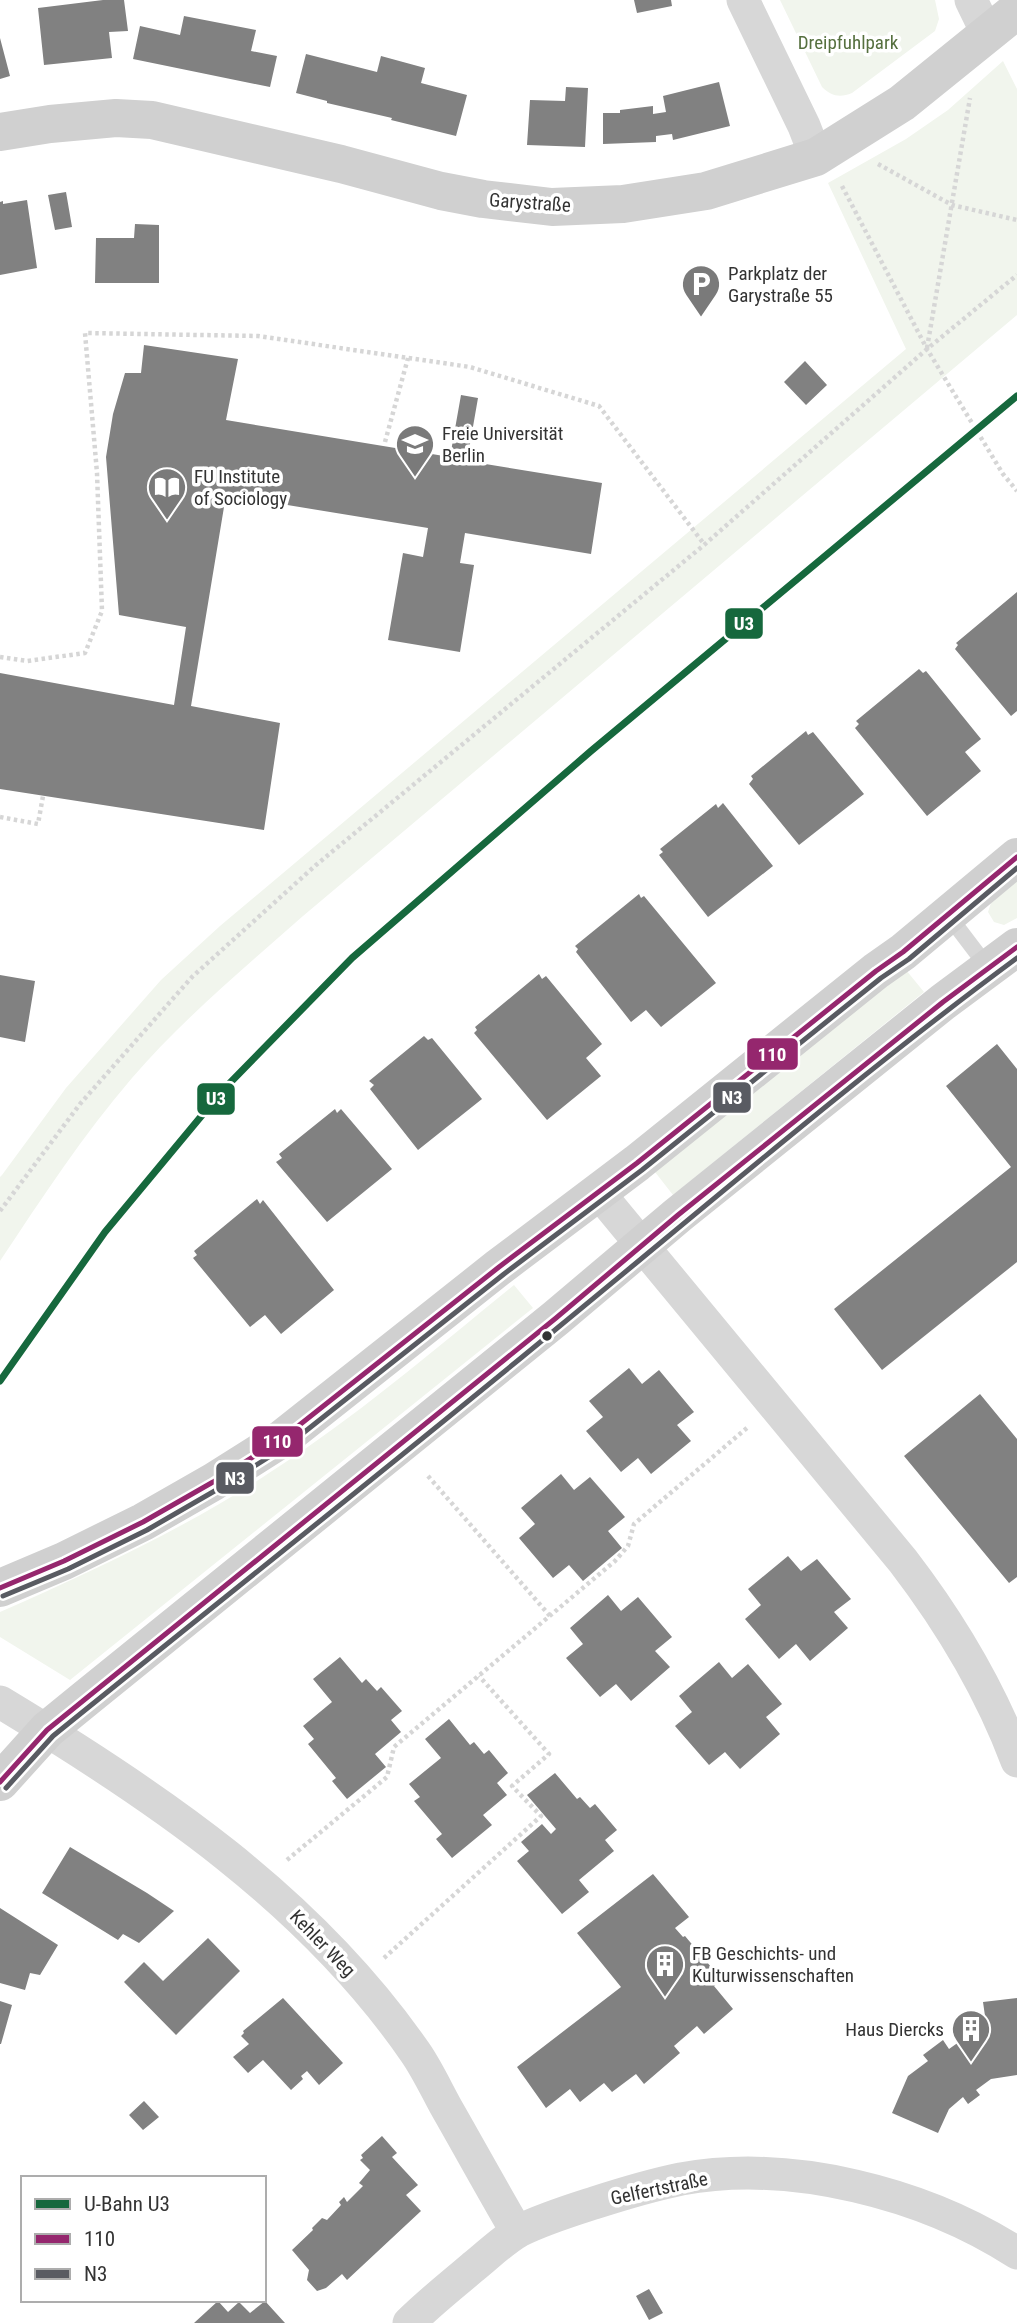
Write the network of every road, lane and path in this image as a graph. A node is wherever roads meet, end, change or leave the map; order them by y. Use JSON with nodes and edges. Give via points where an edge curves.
{"nodes":[{"id":1,"x":743,"y":0,"type":"edge"},
{"id":2,"x":971,"y":0,"type":"edge"},
{"id":3,"x":1017,"y":10,"type":"edge"},
{"id":4,"x":988,"y":35,"type":"junction"},
{"id":5,"x":970,"y":93,"type":"dead end"},
{"id":6,"x":0,"y":132,"type":"edge"},
{"id":7,"x":816,"y":157,"type":"junction"},
{"id":8,"x":876,"y":163,"type":"dead end"},
{"id":9,"x":841,"y":184,"type":"dead end"},
{"id":10,"x":952,"y":205,"type":"junction"},
{"id":11,"x":1017,"y":219,"type":"edge"},
{"id":12,"x":1017,"y":275,"type":"edge"},
{"id":13,"x":927,"y":349,"type":"junction"},
{"id":14,"x":408,"y":358,"type":"junction"},
{"id":15,"x":385,"y":442,"type":"dead end"},
{"id":16,"x":1017,"y":491,"type":"edge"},
{"id":17,"x":704,"y":544,"type":"junction"},
{"id":18,"x":0,"y":657,"type":"edge"},
{"id":19,"x":43,"y":796,"type":"dead end"},
{"id":20,"x":0,"y":817,"type":"edge"},
{"id":21,"x":1017,"y":858,"type":"edge"},
{"id":22,"x":948,"y":915,"type":"junction"},
{"id":23,"x":1003,"y":958,"type":"edge"},
{"id":24,"x":598,"y":1192,"type":"junction"},
{"id":25,"x":0,"y":1211,"type":"edge"},
{"id":26,"x":642,"y":1246,"type":"junction"},
{"id":27,"x":754,"y":1421,"type":"dead end"},
{"id":28,"x":428,"y":1476,"type":"dead end"},
{"id":29,"x":0,"y":1588,"type":"edge"},
{"id":30,"x":550,"y":1616,"type":"junction"},
{"id":31,"x":479,"y":1676,"type":"junction"},
{"id":32,"x":0,"y":1702,"type":"edge"},
{"id":33,"x":47,"y":1730,"type":"junction"},
{"id":34,"x":1017,"y":1761,"type":"edge"},
{"id":35,"x":0,"y":1782,"type":"edge"},
{"id":36,"x":282,"y":1864,"type":"dead end"},
{"id":37,"x":377,"y":1964,"type":"dead end"},
{"id":38,"x":517,"y":2232,"type":"junction"},
{"id":39,"x":1017,"y":2253,"type":"edge"},
{"id":40,"x":410,"y":2323,"type":"edge"}],
"edges":[{"from":1,"to":7,"type":"street"},
{"from":2,"to":4,"type":"street"},
{"from":3,"to":4,"type":"main road","name":"Garystraße"},
{"from":4,"to":7,"type":"main road","name":"Garystraße","via":[[902,103]]},
{"from":5,"to":10,"type":"path"},
{"from":6,"to":7,"type":"main road","name":"Garystraße","via":[[116,118],[152,120],[441,191],[552,207],[623,204],[706,191]]},
{"from":8,"to":10,"type":"path"},
{"from":9,"to":13,"type":"path"},
{"from":10,"to":11,"type":"path"},
{"from":10,"to":13,"type":"path"},
{"from":12,"to":13,"type":"path"},
{"from":13,"to":16,"type":"path"},
{"from":13,"to":17,"type":"path"},
{"from":14,"to":15,"type":"path"},
{"from":14,"to":17,"type":"path","via":[[470,367],[599,406]]},
{"from":14,"to":18,"type":"path","via":[[258,336],[85,334],[102,611],[85,653],[27,661]]},
{"from":17,"to":25,"type":"path","via":[[316,866],[192,977],[80,1104]]},
{"from":19,"to":20,"type":"path","via":[[38,824]]},
{"from":21,"to":22,"type":"main road"},
{"from":22,"to":23,"type":"lane"},
{"from":22,"to":24,"type":"main road"},
{"from":23,"to":26,"type":"main road"},
{"from":24,"to":26,"type":"street"},
{"from":24,"to":29,"type":"main road","via":[[283,1438],[143,1522]]},
{"from":26,"to":33,"type":"main road"},
{"from":26,"to":34,"type":"street","via":[[937,1606]]},
{"from":27,"to":30,"type":"path","via":[[634,1524],[628,1546]]},
{"from":28,"to":30,"type":"path"},
{"from":30,"to":31,"type":"path"},
{"from":31,"to":36,"type":"path","via":[[394,1747],[387,1777]]},
{"from":31,"to":37,"type":"path","via":[[549,1754],[512,1786],[541,1816]]},
{"from":32,"to":33,"type":"street","name":"Kehler Weg"},
{"from":33,"to":35,"type":"main road"},
{"from":33,"to":38,"type":"street","name":"Kehler Weg","via":[[217,1846],[268,1889],[358,1979],[416,2053]]},
{"from":38,"to":39,"type":"street","name":"Gelfertstraße","via":[[621,2194],[682,2179],[744,2173],[807,2177],[876,2192],[946,2215]]},
{"from":38,"to":40,"type":"street","name":"Gelfertstraße"}]}
